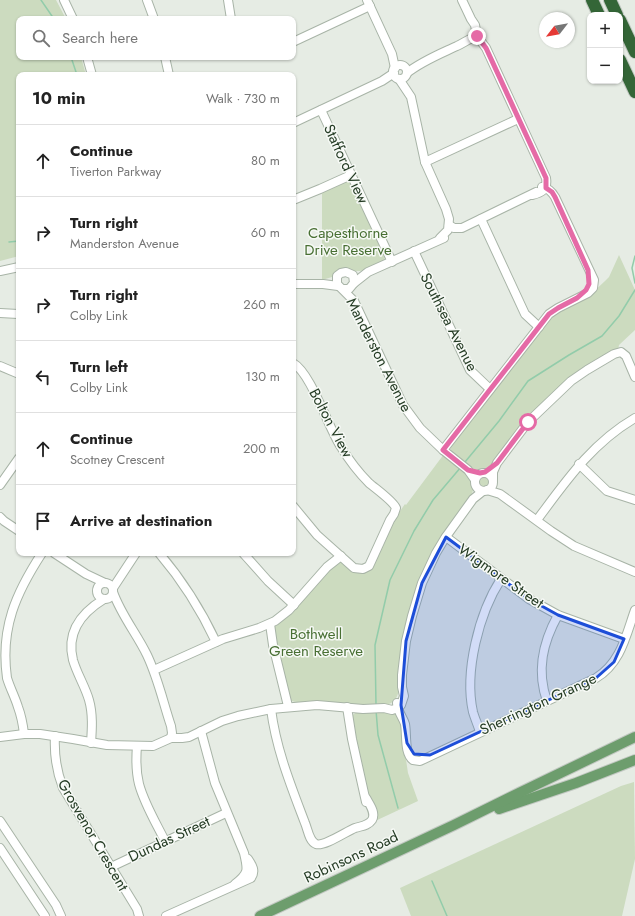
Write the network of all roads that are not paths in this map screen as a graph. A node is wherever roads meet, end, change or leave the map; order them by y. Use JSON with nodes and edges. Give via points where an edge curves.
{"nodes":[{"id":1,"x":147,"y":0,"type":"edge"},
{"id":2,"x":228,"y":0,"type":"edge"},
{"id":3,"x":462,"y":0,"type":"edge"},
{"id":4,"x":592,"y":0,"type":"edge"},
{"id":5,"x":610,"y":0,"type":"edge"},
{"id":6,"x":66,"y":1,"type":"edge"},
{"id":7,"x":368,"y":3,"type":"edge"},
{"id":8,"x":598,"y":12,"type":"edge"},
{"id":9,"x":616,"y":12,"type":"edge"},
{"id":10,"x":72,"y":16,"type":"edge"},
{"id":11,"x":153,"y":16,"type":"edge"},
{"id":12,"x":231,"y":16,"type":"edge"},
{"id":13,"x":623,"y":26,"type":"edge"},
{"id":14,"x":475,"y":37,"type":"junction"},
{"id":15,"x":296,"y":40,"type":"edge"},
{"id":16,"x":635,"y":52,"type":"edge"},
{"id":17,"x":88,"y":60,"type":"edge"},
{"id":18,"x":166,"y":60,"type":"edge"},
{"id":19,"x":623,"y":66,"type":"edge"},
{"id":20,"x":92,"y":72,"type":"edge"},
{"id":21,"x":168,"y":72,"type":"edge"},
{"id":22,"x":400,"y":72,"type":"junction"},
{"id":23,"x":635,"y":92,"type":"edge"},
{"id":24,"x":321,"y":110,"type":"junction"},
{"id":25,"x":518,"y":119,"type":"junction"},
{"id":26,"x":296,"y":122,"type":"edge"},
{"id":27,"x":425,"y":162,"type":"junction"},
{"id":28,"x":351,"y":175,"type":"junction"},
{"id":29,"x":544,"y":188,"type":"junction"},
{"id":30,"x":296,"y":199,"type":"edge"},
{"id":31,"x":481,"y":219,"type":"junction"},
{"id":32,"x":453,"y":226,"type":"junction"},
{"id":33,"x":414,"y":251,"type":"junction"},
{"id":34,"x":392,"y":262,"type":"junction"},
{"id":35,"x":16,"y":267,"type":"edge"},
{"id":36,"x":0,"y":270,"type":"edge"},
{"id":37,"x":368,"y":272,"type":"junction"},
{"id":38,"x":351,"y":274,"type":"junction"},
{"id":39,"x":337,"y":276,"type":"junction"},
{"id":40,"x":296,"y":284,"type":"edge"},
{"id":41,"x":323,"y":284,"type":"junction"},
{"id":42,"x":354,"y":284,"type":"junction"},
{"id":43,"x":340,"y":288,"type":"junction"},
{"id":44,"x":354,"y":301,"type":"junction"},
{"id":45,"x":0,"y":313,"type":"edge"},
{"id":46,"x":16,"y":314,"type":"edge"},
{"id":47,"x":539,"y":327,"type":"junction"},
{"id":48,"x":296,"y":365,"type":"edge"},
{"id":49,"x":0,"y":366,"type":"edge"},
{"id":50,"x":16,"y":373,"type":"edge"},
{"id":51,"x":635,"y":378,"type":"edge"},
{"id":52,"x":490,"y":389,"type":"junction"},
{"id":53,"x":635,"y":418,"type":"edge"},
{"id":54,"x":443,"y":450,"type":"junction"},
{"id":55,"x":16,"y":462,"type":"edge"},
{"id":56,"x":497,"y":463,"type":"junction"},
{"id":57,"x":579,"y":464,"type":"junction"},
{"id":58,"x":468,"y":470,"type":"junction"},
{"id":59,"x":483,"y":473,"type":"junction"},
{"id":60,"x":493,"y":481,"type":"junction"},
{"id":61,"x":475,"y":482,"type":"junction"},
{"id":62,"x":0,"y":485,"type":"edge"},
{"id":63,"x":485,"y":490,"type":"junction"},
{"id":64,"x":500,"y":494,"type":"junction"},
{"id":65,"x":473,"y":499,"type":"junction"},
{"id":66,"x":635,"y":500,"type":"edge"},
{"id":67,"x":296,"y":510,"type":"edge"},
{"id":68,"x":1,"y":519,"type":"edge"},
{"id":69,"x":537,"y":520,"type":"junction"},
{"id":70,"x":16,"y":529,"type":"edge"},
{"id":71,"x":446,"y":537,"type":"junction"},
{"id":72,"x":338,"y":554,"type":"junction"},
{"id":73,"x":40,"y":556,"type":"edge"},
{"id":74,"x":59,"y":556,"type":"edge"},
{"id":75,"x":134,"y":556,"type":"edge"},
{"id":76,"x":162,"y":556,"type":"edge"},
{"id":77,"x":246,"y":556,"type":"edge"},
{"id":78,"x":633,"y":570,"type":"edge"},
{"id":79,"x":86,"y":574,"type":"junction"},
{"id":80,"x":501,"y":579,"type":"junction"},
{"id":81,"x":109,"y":587,"type":"junction"},
{"id":82,"x":97,"y":591,"type":"junction"},
{"id":83,"x":105,"y":599,"type":"junction"},
{"id":84,"x":294,"y":605,"type":"junction"},
{"id":85,"x":90,"y":608,"type":"junction"},
{"id":86,"x":120,"y":610,"type":"junction"},
{"id":87,"x":635,"y":610,"type":"edge"},
{"id":88,"x":558,"y":615,"type":"junction"},
{"id":89,"x":267,"y":625,"type":"junction"},
{"id":90,"x":624,"y":639,"type":"junction"},
{"id":91,"x":216,"y":642,"type":"junction"},
{"id":92,"x":154,"y":670,"type":"junction"},
{"id":93,"x":547,"y":701,"type":"junction"},
{"id":94,"x":288,"y":706,"type":"junction"},
{"id":95,"x":399,"y":706,"type":"junction"},
{"id":96,"x":348,"y":707,"type":"junction"},
{"id":97,"x":271,"y":709,"type":"junction"},
{"id":98,"x":201,"y":730,"type":"junction"},
{"id":99,"x":480,"y":732,"type":"junction"},
{"id":100,"x":24,"y":734,"type":"junction"},
{"id":101,"x":170,"y":735,"type":"junction"},
{"id":102,"x":55,"y":736,"type":"junction"},
{"id":103,"x":0,"y":737,"type":"edge"},
{"id":104,"x":635,"y":737,"type":"edge"},
{"id":105,"x":90,"y":743,"type":"junction"},
{"id":106,"x":141,"y":746,"type":"junction"},
{"id":107,"x":635,"y":760,"type":"edge"},
{"id":108,"x":226,"y":813,"type":"junction"},
{"id":109,"x":0,"y":821,"type":"edge"},
{"id":110,"x":454,"y":825,"type":"junction"},
{"id":111,"x":165,"y":841,"type":"junction"},
{"id":112,"x":0,"y":848,"type":"edge"},
{"id":113,"x":111,"y":866,"type":"junction"},
{"id":114,"x":138,"y":912,"type":"edge"},
{"id":115,"x":261,"y":915,"type":"edge"},
{"id":116,"x":45,"y":916,"type":"edge"},
{"id":117,"x":61,"y":916,"type":"edge"},
{"id":118,"x":144,"y":916,"type":"edge"},
{"id":119,"x":166,"y":916,"type":"edge"}],
"edges":[{"from":1,"to":11,"type":"street"},
{"from":2,"to":12,"type":"street"},
{"from":3,"to":14,"type":"street","via":[[475,25]]},
{"from":4,"to":8,"type":"highway"},
{"from":5,"to":9,"type":"highway"},
{"from":6,"to":10,"type":"street"},
{"from":7,"to":15,"type":"street"},
{"from":7,"to":22,"type":"street"},
{"from":13,"to":16,"type":"highway"},
{"from":14,"to":22,"type":"street"},
{"from":14,"to":25,"type":"street","via":[[484,44]]},
{"from":17,"to":20,"type":"street"},
{"from":18,"to":21,"type":"street"},
{"from":19,"to":23,"type":"highway"},
{"from":22,"to":24,"type":"street"},
{"from":22,"to":27,"type":"street","via":[[412,100]]},
{"from":24,"to":26,"type":"street"},
{"from":24,"to":28,"type":"street","name":"Stafford View"},
{"from":25,"to":27,"type":"street"},
{"from":25,"to":29,"type":"street","via":[[542,171]]},
{"from":27,"to":32,"type":"street"},
{"from":28,"to":30,"type":"street"},
{"from":28,"to":34,"type":"street","name":"Stafford View"},
{"from":29,"to":31,"type":"street","via":[[540,193]]},
{"from":29,"to":47,"type":"street","via":[[557,203],[594,280],[593,288],[588,294],[554,310]]},
{"from":31,"to":32,"type":"street"},
{"from":31,"to":47,"type":"street","via":[[525,314]]},
{"from":32,"to":33,"type":"street","via":[[440,238]]},
{"from":33,"to":34,"type":"street"},
{"from":33,"to":52,"type":"street","name":"Southsea Avenue","via":[[470,370]]},
{"from":34,"to":37,"type":"street"},
{"from":35,"to":36,"type":"street"},
{"from":37,"to":38,"type":"street"},
{"from":37,"to":42,"type":"street"},
{"from":38,"to":39,"type":"street","via":[[343,272]]},
{"from":38,"to":42,"type":"street"},
{"from":39,"to":41,"type":"street"},
{"from":39,"to":43,"type":"street","via":[[336,281]]},
{"from":40,"to":41,"type":"street"},
{"from":41,"to":43,"type":"street"},
{"from":42,"to":43,"type":"street","via":[[349,289]]},
{"from":42,"to":44,"type":"street"},
{"from":43,"to":44,"type":"street","name":"Manderston Avenue"},
{"from":44,"to":54,"type":"street","name":"Manderston Avenue","via":[[403,405],[420,428]]},
{"from":45,"to":46,"type":"street"},
{"from":47,"to":52,"type":"street"},
{"from":48,"to":72,"type":"street","name":"Bolton View","via":[[306,376],[348,457],[386,499],[391,509],[390,520],[373,554],[366,562],[359,567]]},
{"from":49,"to":50,"type":"street"},
{"from":51,"to":56,"type":"street","via":[[629,364],[620,355],[605,360],[578,376],[528,422]]},
{"from":52,"to":54,"type":"street"},
{"from":53,"to":57,"type":"street","via":[[612,434]]},
{"from":54,"to":58,"type":"street","name":"Manderston Avenue"},
{"from":55,"to":62,"type":"street"},
{"from":56,"to":59,"type":"street"},
{"from":56,"to":60,"type":"street"},
{"from":57,"to":66,"type":"street","via":[[607,491]]},
{"from":57,"to":69,"type":"street"},
{"from":58,"to":59,"type":"street","name":"Manderston Avenue"},
{"from":58,"to":61,"type":"street","name":"Manderston Avenue"},
{"from":59,"to":60,"type":"street","via":[[490,475]]},
{"from":59,"to":61,"type":"street","via":[[478,475]]},
{"from":60,"to":63,"type":"street","via":[[491,487]]},
{"from":60,"to":64,"type":"street"},
{"from":61,"to":63,"type":"street","via":[[478,489]]},
{"from":61,"to":65,"type":"street"},
{"from":63,"to":64,"type":"street"},
{"from":63,"to":65,"type":"street"},
{"from":64,"to":69,"type":"street"},
{"from":65,"to":71,"type":"street"},
{"from":67,"to":72,"type":"street","via":[[317,535]]},
{"from":68,"to":70,"type":"street"},
{"from":69,"to":78,"type":"street","via":[[574,546]]},
{"from":71,"to":80,"type":"street","name":"Wigmore Street"},
{"from":71,"to":95,"type":"street","via":[[422,583],[412,616],[406,646],[402,687],[404,696]]},
{"from":72,"to":84,"type":"street"},
{"from":73,"to":100,"type":"street","via":[[12,601],[3,630],[3,662],[19,708]]},
{"from":74,"to":79,"type":"street"},
{"from":75,"to":81,"type":"street"},
{"from":76,"to":91,"type":"street","via":[[193,599]]},
{"from":77,"to":84,"type":"street"},
{"from":79,"to":81,"type":"street"},
{"from":79,"to":82,"type":"street"},
{"from":80,"to":88,"type":"street","name":"Wigmore Street"},
{"from":80,"to":99,"type":"street","via":[[484,613],[473,657],[472,702]]},
{"from":81,"to":82,"type":"street","via":[[99,586]]},
{"from":81,"to":83,"type":"street","via":[[112,596]]},
{"from":81,"to":86,"type":"street"},
{"from":82,"to":83,"type":"street","via":[[99,597]]},
{"from":82,"to":85,"type":"street","via":[[96,599]]},
{"from":83,"to":85,"type":"street"},
{"from":83,"to":86,"type":"street"},
{"from":84,"to":89,"type":"street"},
{"from":85,"to":105,"type":"street","via":[[77,624],[72,647],[73,660],[89,702],[92,727]]},
{"from":86,"to":92,"type":"street"},
{"from":87,"to":90,"type":"street","name":"Sherrington Grange"},
{"from":88,"to":90,"type":"street","name":"Wigmore Street"},
{"from":88,"to":93,"type":"street","via":[[547,640],[541,665],[542,684]]},
{"from":89,"to":91,"type":"street"},
{"from":89,"to":94,"type":"street"},
{"from":90,"to":93,"type":"street","name":"Sherrington Grange","via":[[617,658],[604,672]]},
{"from":91,"to":92,"type":"street"},
{"from":92,"to":101,"type":"street","via":[[162,694],[166,727]]},
{"from":93,"to":99,"type":"street","name":"Sherrington Grange"},
{"from":94,"to":96,"type":"street"},
{"from":94,"to":97,"type":"street"},
{"from":95,"to":96,"type":"street","via":[[392,710]]},
{"from":95,"to":99,"type":"street","name":"Sherrington Grange","via":[[405,716],[407,742],[415,758],[430,756]]},
{"from":96,"to":97,"type":"street","via":[[368,815],[356,828],[341,835],[319,839],[306,824],[288,780]]},
{"from":97,"to":98,"type":"street","via":[[238,716]]},
{"from":98,"to":101,"type":"street"},
{"from":98,"to":108,"type":"street","via":[[212,775]]},
{"from":100,"to":102,"type":"street"},
{"from":100,"to":103,"type":"street"},
{"from":101,"to":106,"type":"street","via":[[156,746]]},
{"from":102,"to":105,"type":"street"},
{"from":102,"to":113,"type":"street","name":"Grosvenor Crescent","via":[[54,757],[60,781]]},
{"from":104,"to":110,"type":"main road","name":"Robinsons Road"},
{"from":105,"to":106,"type":"street"},
{"from":106,"to":111,"type":"street","via":[[137,771],[139,784]]},
{"from":107,"to":110,"type":"main road","name":"Robinsons Road"},
{"from":108,"to":111,"type":"street","name":"Dundas Street"},
{"from":108,"to":119,"type":"street","via":[[244,853],[247,872],[235,884]]},
{"from":109,"to":117,"type":"street"},
{"from":110,"to":115,"type":"main road","name":"Robinsons Road"},
{"from":111,"to":113,"type":"street","name":"Dundas Street"},
{"from":112,"to":116,"type":"street"},
{"from":113,"to":114,"type":"street","name":"Grosvenor Crescent"},
{"from":114,"to":118,"type":"street","name":"Grosvenor Crescent"}]}
